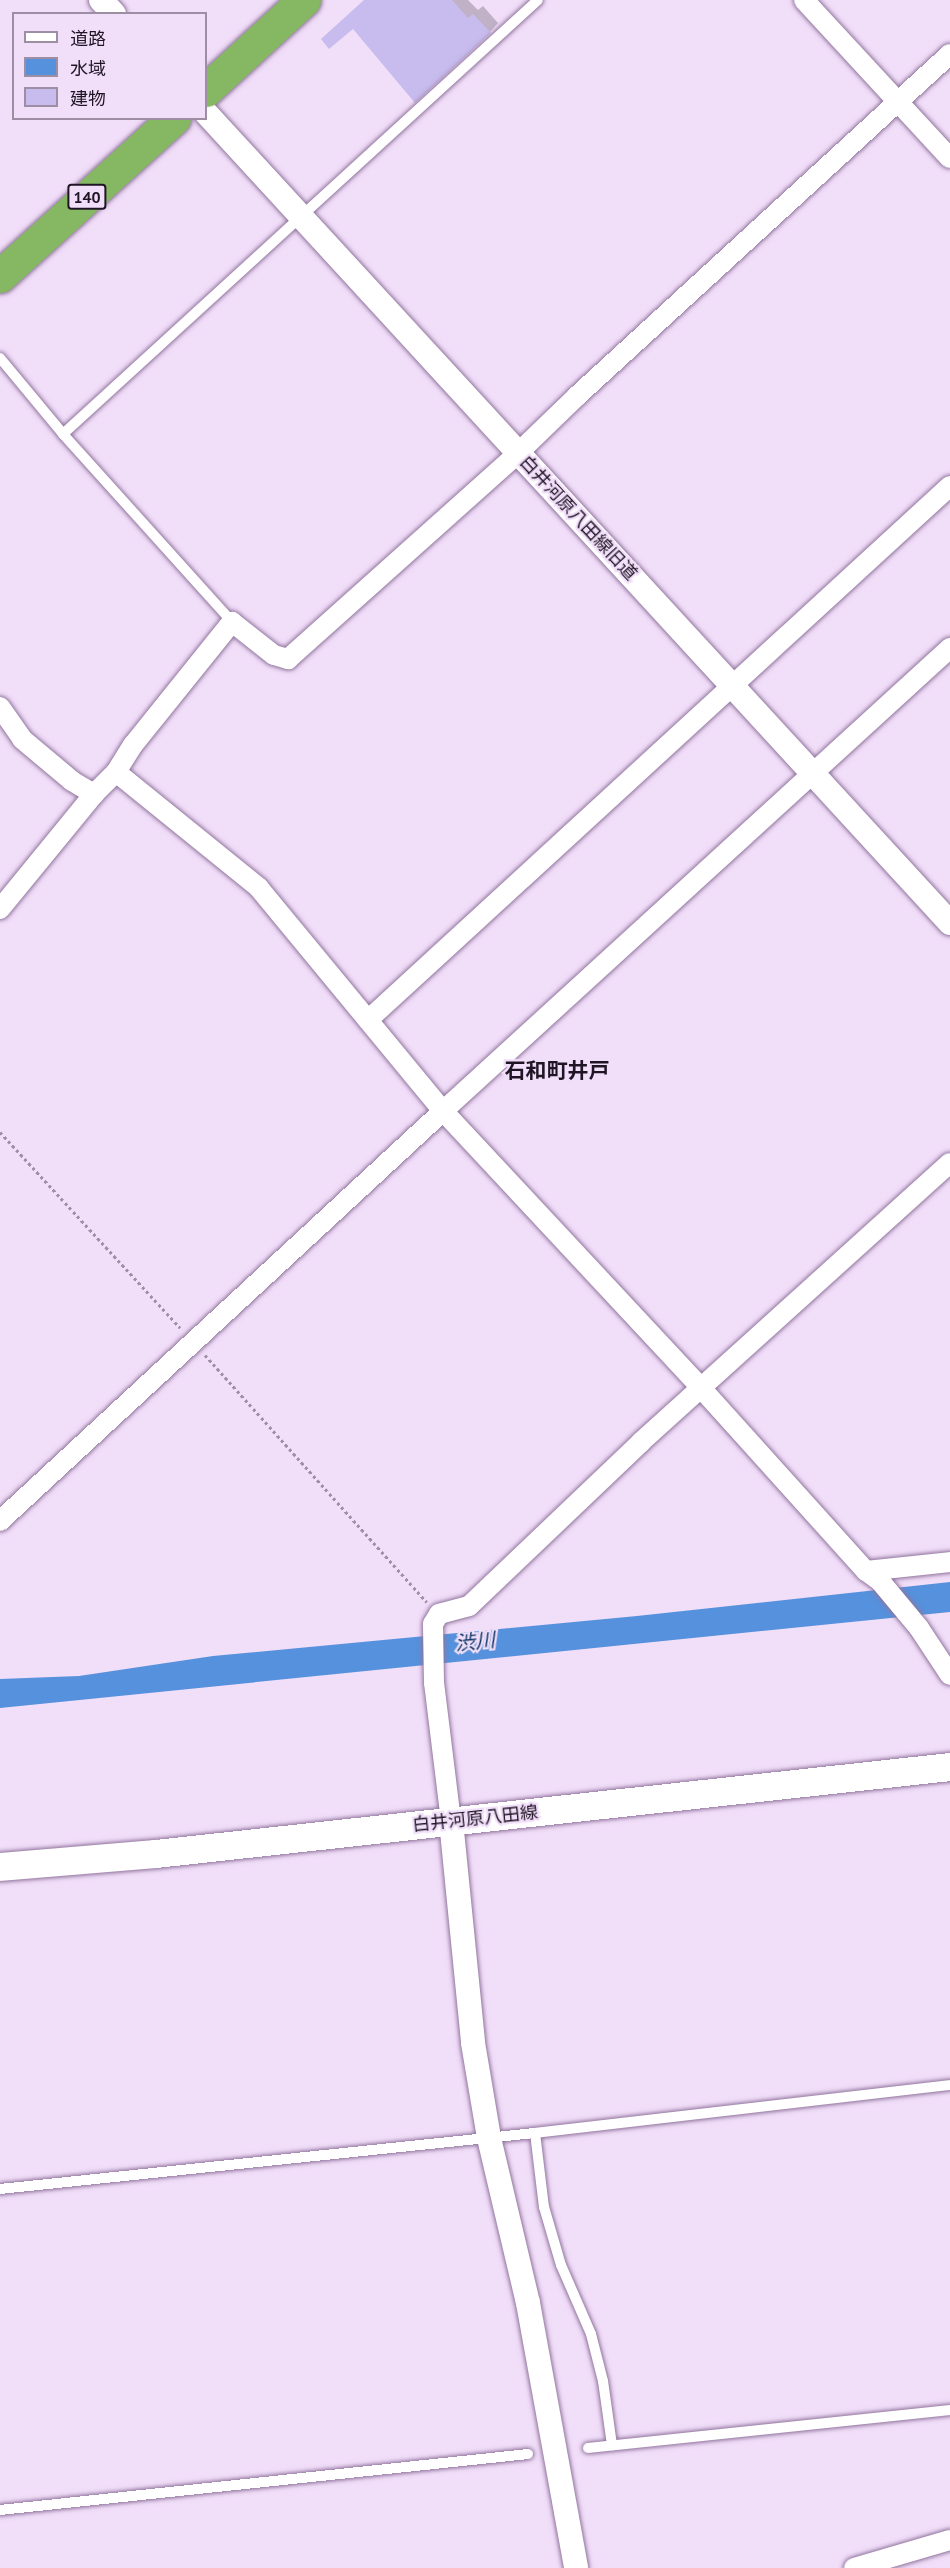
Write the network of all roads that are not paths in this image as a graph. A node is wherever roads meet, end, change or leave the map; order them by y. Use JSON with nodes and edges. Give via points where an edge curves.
{"nodes":[{"id":1,"x":101,"y":0,"type":"edge"},
{"id":2,"x":304,"y":0,"type":"edge"},
{"id":3,"x":538,"y":0,"type":"edge"},
{"id":4,"x":804,"y":0,"type":"edge"},
{"id":5,"x":112,"y":12,"type":"edge"},
{"id":6,"x":950,"y":54,"type":"edge"},
{"id":7,"x":207,"y":89,"type":"edge"},
{"id":8,"x":899,"y":100,"type":"junction"},
{"id":9,"x":207,"y":114,"type":"edge"},
{"id":10,"x":172,"y":120,"type":"edge"},
{"id":11,"x":950,"y":158,"type":"edge"},
{"id":12,"x":301,"y":217,"type":"junction"},
{"id":13,"x":0,"y":276,"type":"edge"},
{"id":14,"x":0,"y":358,"type":"edge"},
{"id":15,"x":63,"y":434,"type":"junction"},
{"id":16,"x":518,"y":453,"type":"junction"},
{"id":17,"x":950,"y":486,"type":"edge"},
{"id":18,"x":232,"y":622,"type":"junction"},
{"id":19,"x":950,"y":648,"type":"edge"},
{"id":20,"x":731,"y":685,"type":"junction"},
{"id":21,"x":0,"y":707,"type":"edge"},
{"id":22,"x":116,"y":772,"type":"junction"},
{"id":23,"x":813,"y":774,"type":"junction"},
{"id":24,"x":94,"y":794,"type":"junction"},
{"id":25,"x":0,"y":909,"type":"edge"},
{"id":26,"x":950,"y":923,"type":"edge"},
{"id":27,"x":368,"y":1020,"type":"junction"},
{"id":28,"x":443,"y":1111,"type":"junction"},
{"id":29,"x":950,"y":1163,"type":"edge"},
{"id":30,"x":702,"y":1389,"type":"junction"},
{"id":31,"x":0,"y":1521,"type":"edge"},
{"id":32,"x":950,"y":1562,"type":"edge"},
{"id":33,"x":873,"y":1576,"type":"junction"},
{"id":34,"x":950,"y":1676,"type":"edge"},
{"id":35,"x":950,"y":1767,"type":"edge"},
{"id":36,"x":451,"y":1821,"type":"junction"},
{"id":37,"x":0,"y":1867,"type":"edge"},
{"id":38,"x":950,"y":2085,"type":"edge"},
{"id":39,"x":536,"y":2133,"type":"junction"},
{"id":40,"x":489,"y":2138,"type":"junction"},
{"id":41,"x":0,"y":2189,"type":"edge"},
{"id":42,"x":950,"y":2410,"type":"edge"},
{"id":43,"x":612,"y":2445,"type":"junction"},
{"id":44,"x":588,"y":2448,"type":"dead end"},
{"id":45,"x":528,"y":2454,"type":"dead end"},
{"id":46,"x":0,"y":2510,"type":"edge"},
{"id":47,"x":950,"y":2540,"type":"edge"},
{"id":48,"x":576,"y":2568,"type":"edge"},
{"id":49,"x":854,"y":2568,"type":"edge"}],
"edges":[{"from":1,"to":5,"type":"street"},
{"from":2,"to":7,"type":"highway"},
{"from":3,"to":12,"type":"lane"},
{"from":4,"to":8,"type":"street"},
{"from":6,"to":8,"type":"street"},
{"from":8,"to":11,"type":"street"},
{"from":8,"to":16,"type":"street"},
{"from":9,"to":12,"type":"street","name":"白井河原八田線旧道"},
{"from":10,"to":13,"type":"highway","number":"140"},
{"from":12,"to":15,"type":"lane"},
{"from":12,"to":16,"type":"street","name":"白井河原八田線旧道"},
{"from":14,"to":15,"type":"lane"},
{"from":15,"to":18,"type":"lane"},
{"from":16,"to":18,"type":"street","via":[[288,659],[274,655]]},
{"from":16,"to":20,"type":"street","name":"白井河原八田線旧道"},
{"from":17,"to":20,"type":"street"},
{"from":18,"to":22,"type":"street"},
{"from":19,"to":23,"type":"street"},
{"from":20,"to":23,"type":"street","name":"白井河原八田線旧道"},
{"from":20,"to":27,"type":"street"},
{"from":21,"to":24,"type":"street","via":[[22,739],[72,781]]},
{"from":22,"to":24,"type":"street"},
{"from":22,"to":27,"type":"street","via":[[259,888]]},
{"from":23,"to":26,"type":"street","name":"白井河原八田線旧道"},
{"from":23,"to":28,"type":"street"},
{"from":24,"to":25,"type":"street"},
{"from":27,"to":28,"type":"street"},
{"from":28,"to":30,"type":"street"},
{"from":28,"to":31,"type":"street"},
{"from":29,"to":30,"type":"street"},
{"from":30,"to":33,"type":"street"},
{"from":30,"to":36,"type":"street","via":[[469,1606],[436,1619],[434,1683]]},
{"from":32,"to":33,"type":"street"},
{"from":33,"to":34,"type":"street","via":[[919,1628]]},
{"from":35,"to":36,"type":"main road","name":"白井河原八田線"},
{"from":36,"to":37,"type":"main road","name":"白井河原八田線"},
{"from":36,"to":40,"type":"street","via":[[473,2043]]},
{"from":38,"to":39,"type":"lane"},
{"from":39,"to":40,"type":"lane"},
{"from":39,"to":43,"type":"lane","via":[[544,2207],[561,2265],[591,2334],[603,2381]]},
{"from":40,"to":41,"type":"lane"},
{"from":40,"to":48,"type":"street","via":[[528,2303]]},
{"from":42,"to":43,"type":"lane"},
{"from":43,"to":44,"type":"lane"},
{"from":45,"to":46,"type":"lane"},
{"from":47,"to":49,"type":"street"}]}
